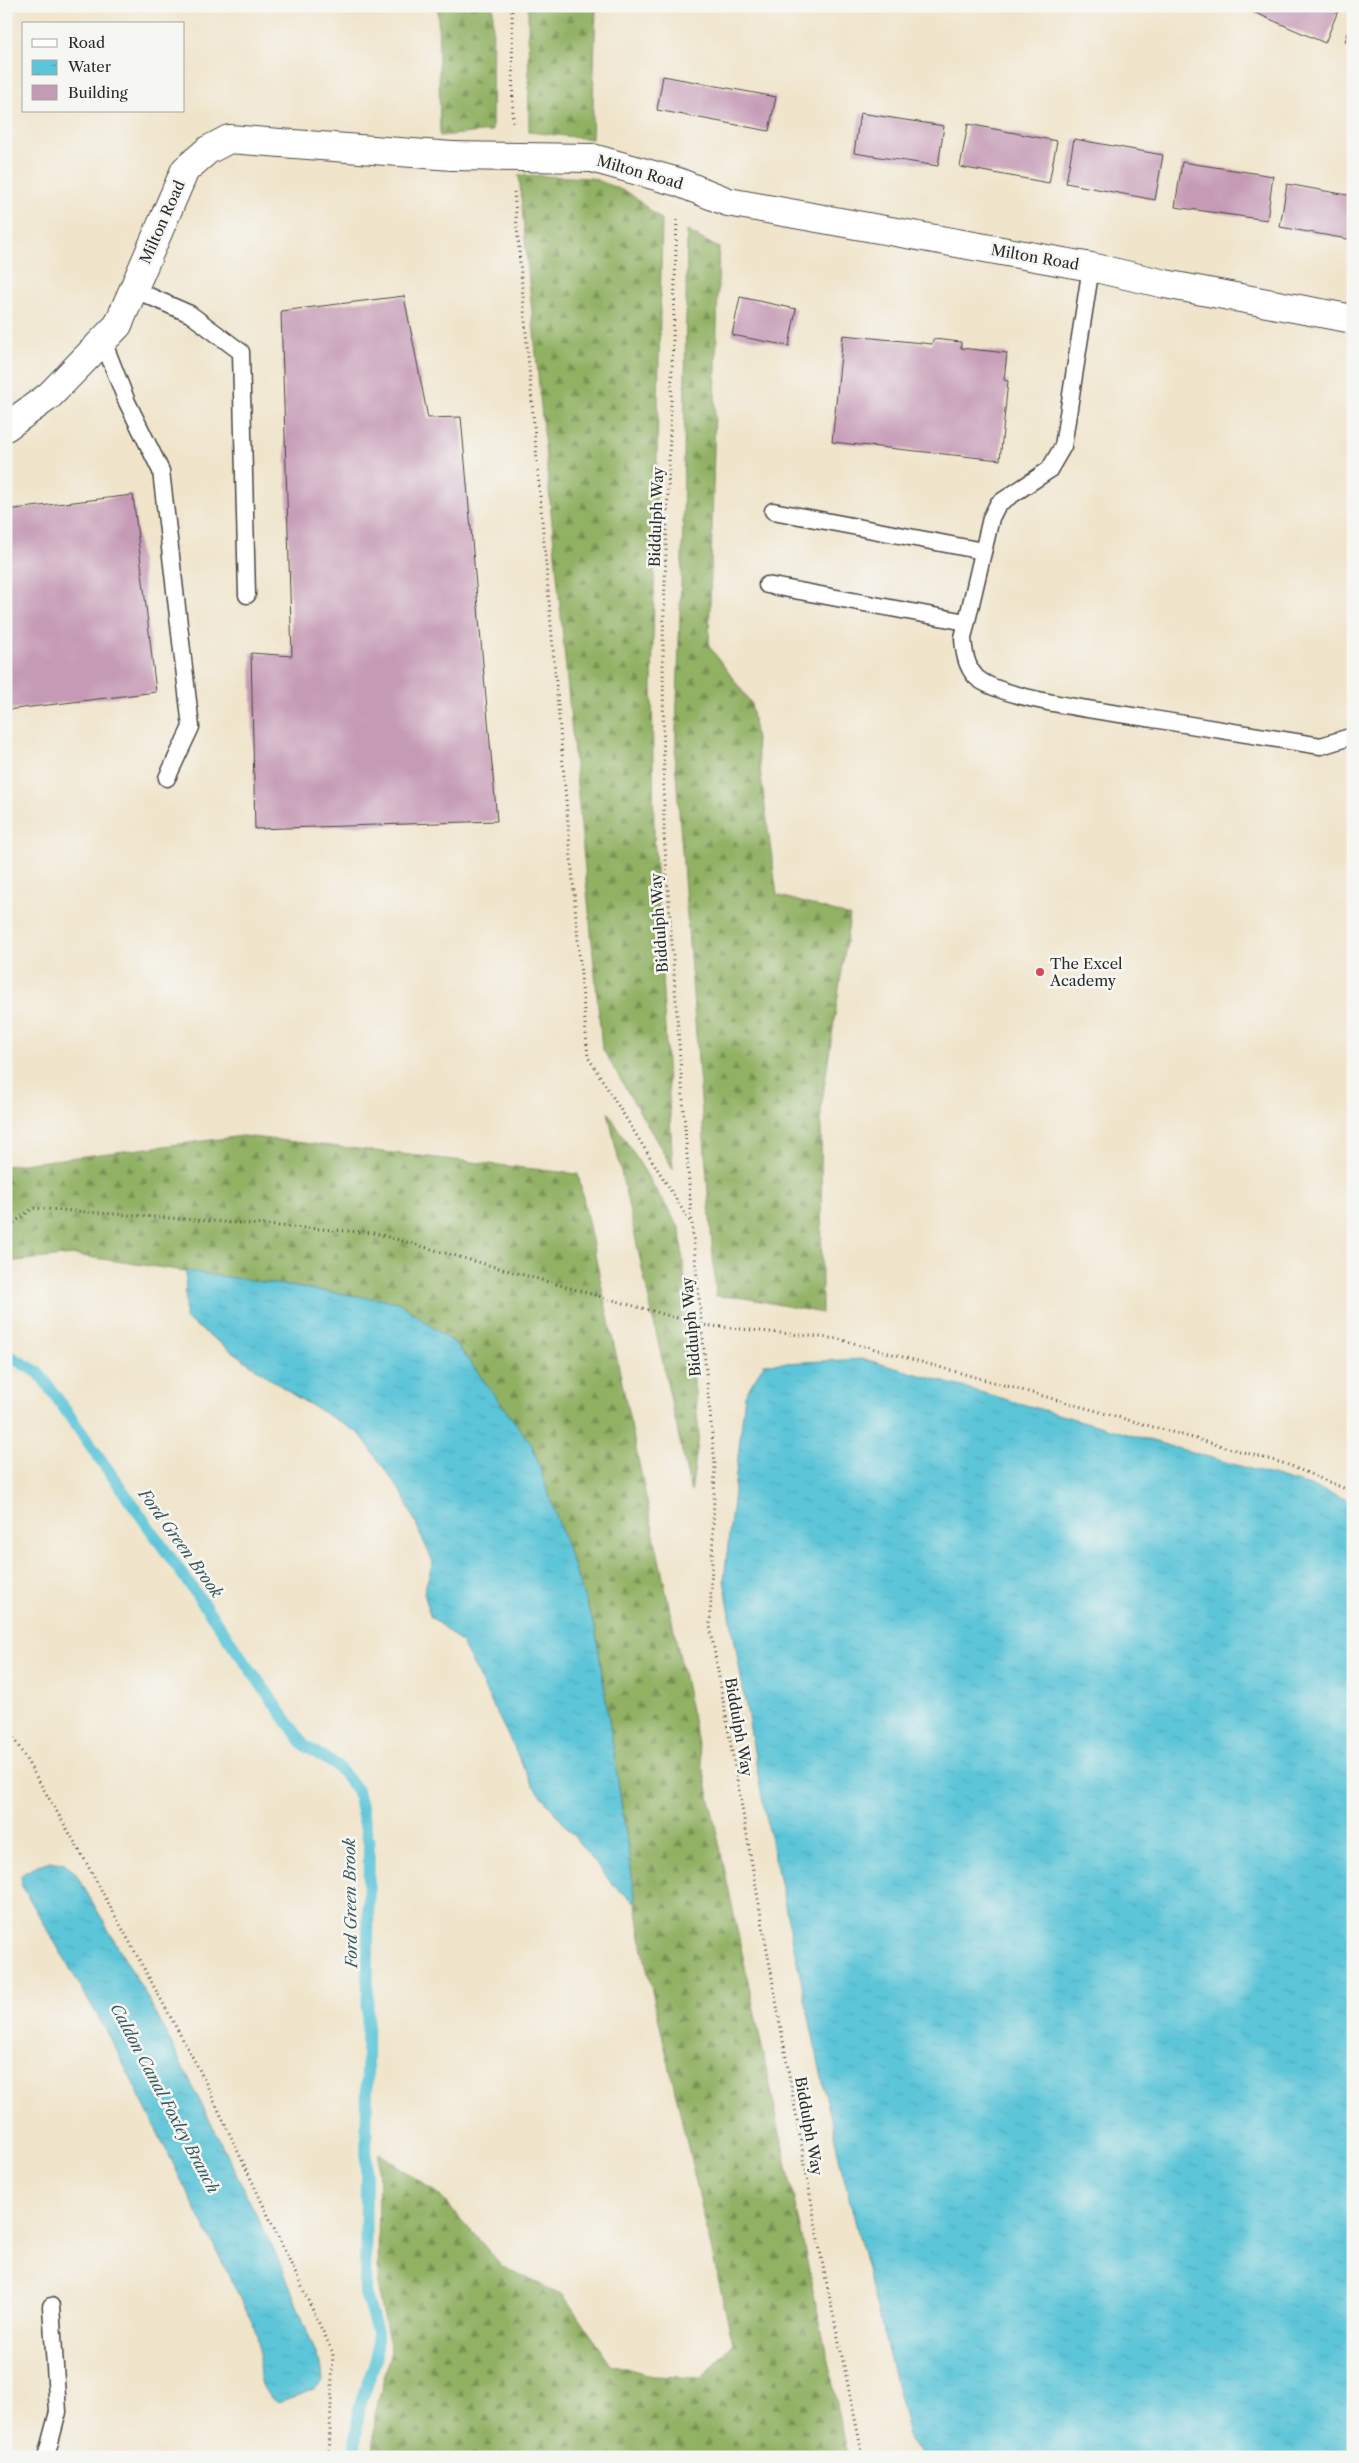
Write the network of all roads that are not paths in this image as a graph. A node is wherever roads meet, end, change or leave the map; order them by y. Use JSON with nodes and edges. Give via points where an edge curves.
{"nodes":[{"id":1,"x":1091,"y":267,"type":"junction"},
{"id":2,"x":133,"y":289,"type":"junction"},
{"id":3,"x":1353,"y":319,"type":"edge"},
{"id":4,"x":102,"y":341,"type":"junction"},
{"id":5,"x":6,"y":426,"type":"edge"},
{"id":6,"x":773,"y":511,"type":"dead end"},
{"id":7,"x":983,"y":551,"type":"junction"},
{"id":8,"x":767,"y":585,"type":"dead end"},
{"id":9,"x":247,"y":595,"type":"dead end"},
{"id":10,"x":966,"y":622,"type":"junction"},
{"id":11,"x":1353,"y":736,"type":"edge"},
{"id":12,"x":167,"y":778,"type":"dead end"},
{"id":13,"x":51,"y":2306,"type":"dead end"},
{"id":14,"x":46,"y":2457,"type":"edge"}],
"edges":[{"from":1,"to":2,"type":"street","name":"Milton Road","bridge":true,"via":[[728,202],[678,182],[592,158],[452,156],[229,139],[208,150],[185,170]]},
{"from":1,"to":3,"type":"street","name":"Milton Road"},
{"from":1,"to":7,"type":"lane","via":[[1063,446],[1049,470],[998,504]]},
{"from":2,"to":4,"type":"street","name":"Milton Road","via":[[118,325]]},
{"from":2,"to":9,"type":"lane","via":[[190,314],[240,352]]},
{"from":4,"to":5,"type":"street","name":"Milton Road","via":[[49,396]]},
{"from":4,"to":12,"type":"lane","via":[[161,471],[191,727]]},
{"from":6,"to":7,"type":"lane"},
{"from":7,"to":10,"type":"lane"},
{"from":8,"to":10,"type":"lane"},
{"from":10,"to":11,"type":"lane","via":[[962,638],[970,668],[977,678],[996,687],[1049,702],[1321,746]]},
{"from":13,"to":14,"type":"lane","via":[[58,2412]]}]}
